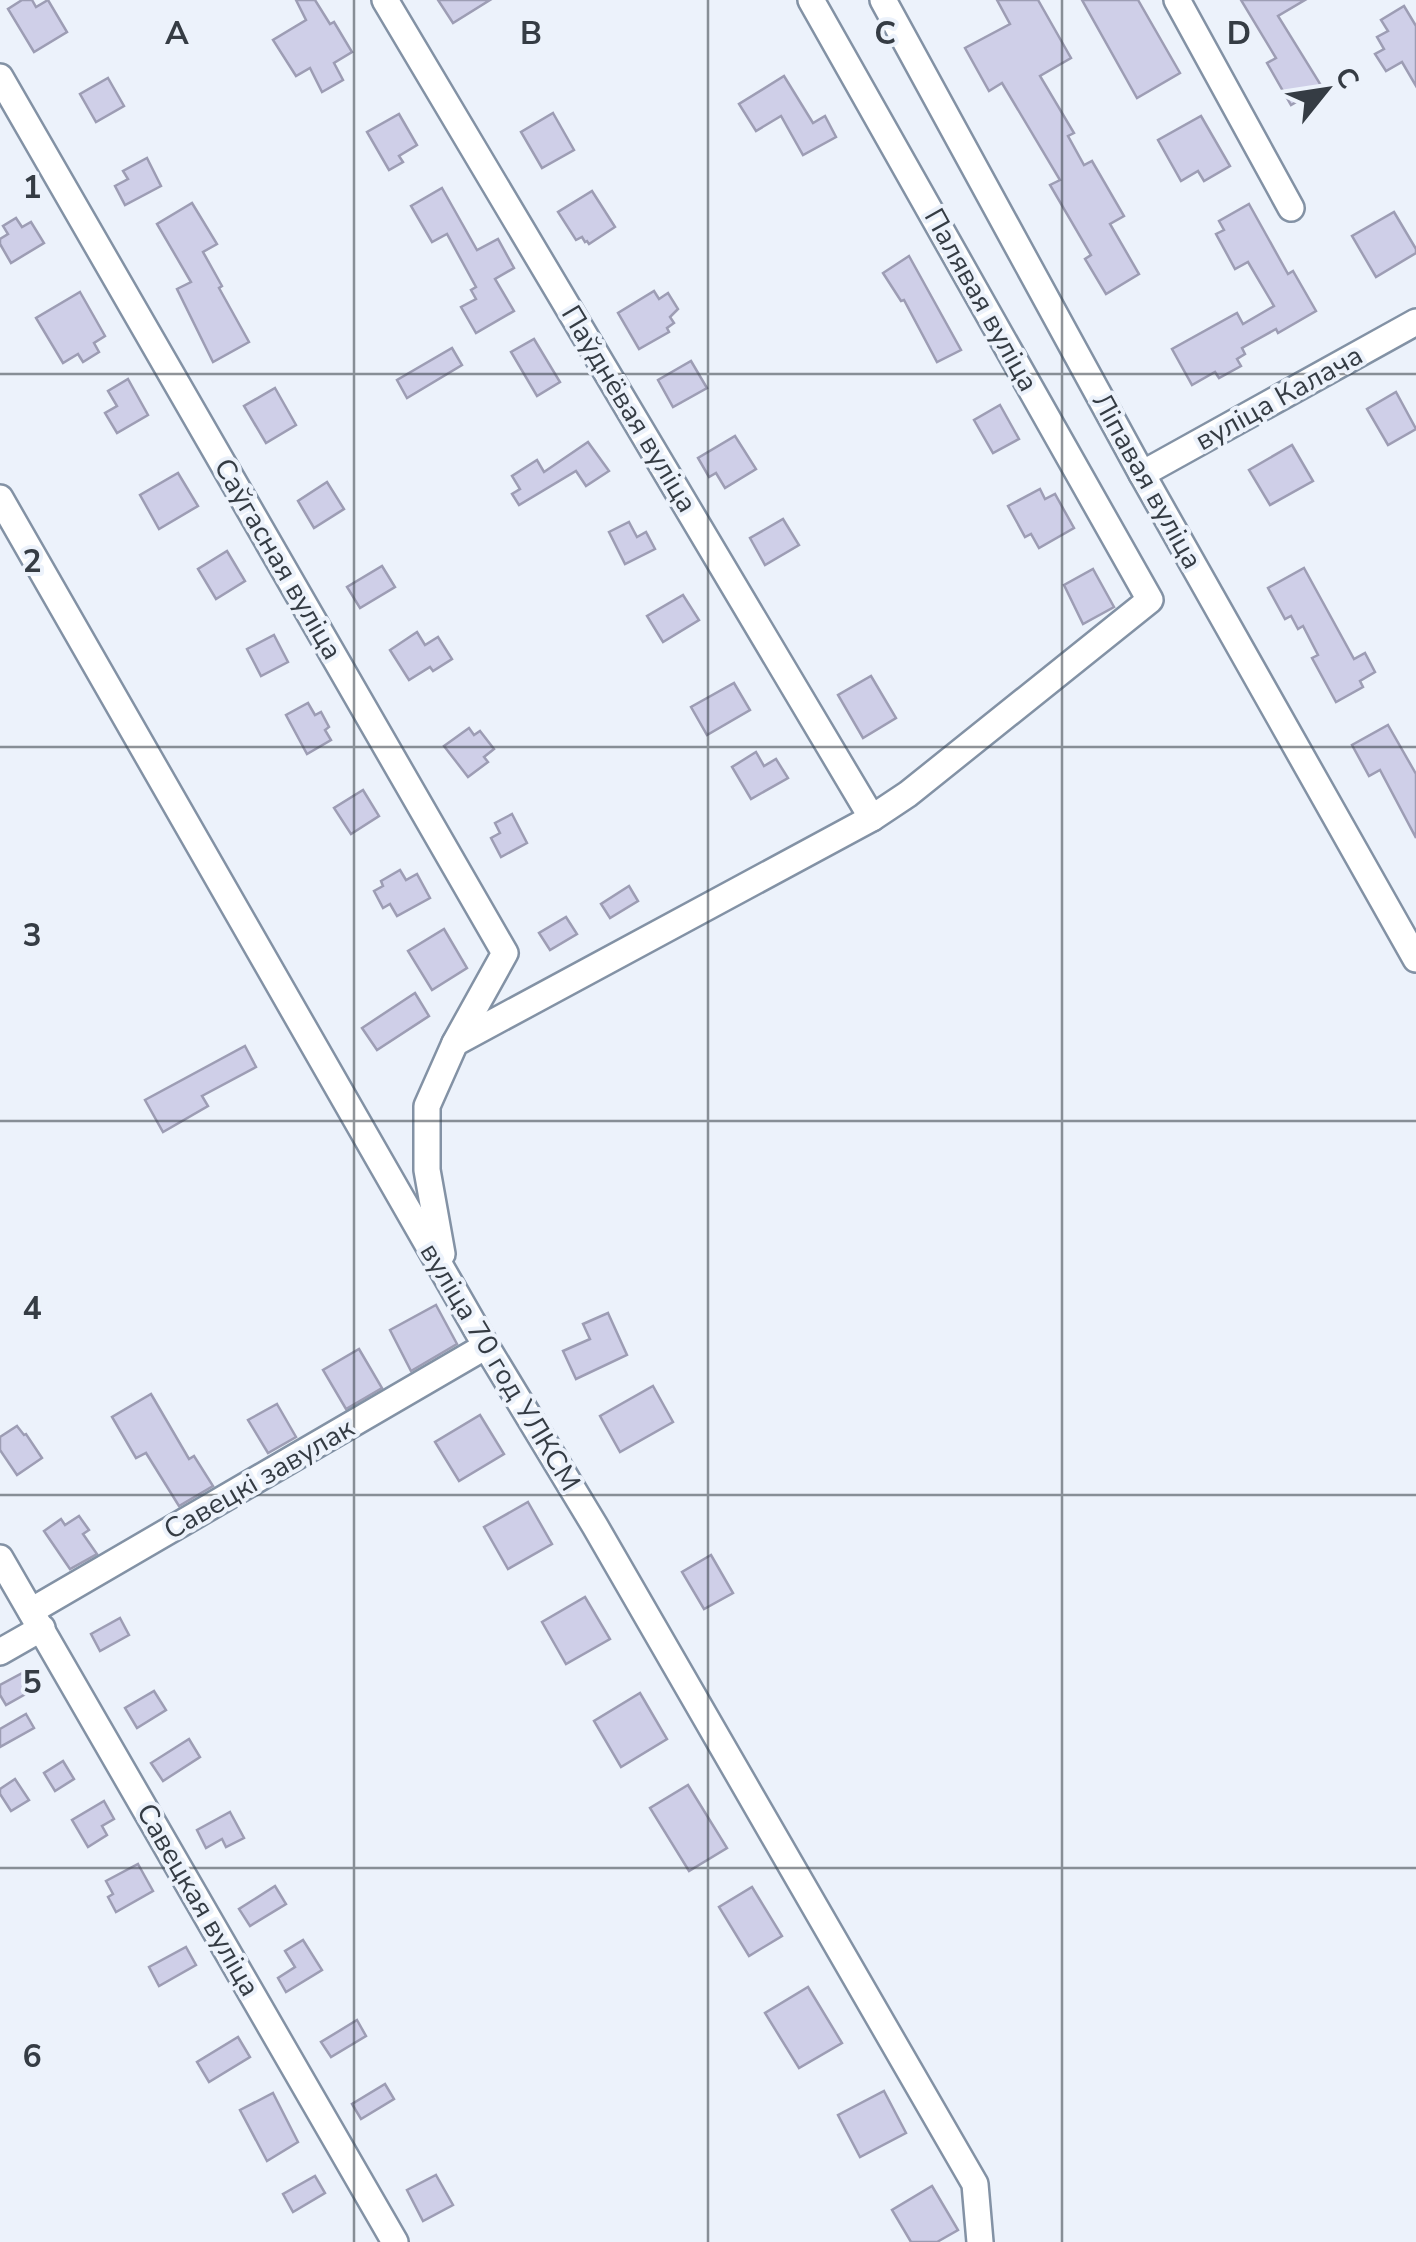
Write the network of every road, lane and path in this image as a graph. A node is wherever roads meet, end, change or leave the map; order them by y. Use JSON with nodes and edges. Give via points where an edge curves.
{"nodes":[{"id":1,"x":386,"y":0,"type":"edge"},
{"id":2,"x":812,"y":0,"type":"edge"},
{"id":3,"x":883,"y":0,"type":"edge"},
{"id":4,"x":1177,"y":0,"type":"edge"},
{"id":5,"x":0,"y":77,"type":"edge"},
{"id":6,"x":1291,"y":208,"type":"dead end"},
{"id":7,"x":1416,"y":322,"type":"edge"},
{"id":8,"x":1142,"y":474,"type":"junction"},
{"id":9,"x":0,"y":498,"type":"edge"},
{"id":10,"x":872,"y":818,"type":"junction"},
{"id":11,"x":1416,"y":959,"type":"edge"},
{"id":12,"x":455,"y":1043,"type":"junction"},
{"id":13,"x":447,"y":1278,"type":"junction"},
{"id":14,"x":486,"y":1346,"type":"junction"},
{"id":15,"x":0,"y":1558,"type":"edge"},
{"id":16,"x":36,"y":1620,"type":"junction"},
{"id":17,"x":0,"y":1652,"type":"edge"},
{"id":18,"x":395,"y":2242,"type":"edge"},
{"id":19,"x":980,"y":2242,"type":"edge"}],
"edges":[{"from":1,"to":10,"type":"street","name":"Паўднёвая вуліца"},
{"from":2,"to":10,"type":"street","name":"Палявая вуліца","via":[[1150,600]]},
{"from":3,"to":8,"type":"street","name":"Ліпавая вуліца"},
{"from":4,"to":6,"type":"street"},
{"from":5,"to":12,"type":"street","name":"Саўгасная вуліца","via":[[505,953]]},
{"from":7,"to":8,"type":"street","name":"вуліца Калача"},
{"from":8,"to":11,"type":"street","name":"Ліпавая вуліца"},
{"from":9,"to":13,"type":"street","name":"вуліца 70 год УЛКСМ"},
{"from":10,"to":12,"type":"street"},
{"from":12,"to":13,"type":"street","via":[[427,1106],[427,1170]]},
{"from":13,"to":14,"type":"street","name":"вуліца 70 год УЛКСМ"},
{"from":14,"to":16,"type":"street","name":"Савецкі завулак"},
{"from":14,"to":19,"type":"street","name":"вуліца 70 год УЛКСМ","via":[[974,2184]]},
{"from":15,"to":16,"type":"street","name":"Савецкая вуліца"},
{"from":16,"to":17,"type":"street","name":"Савецкі завулак"},
{"from":16,"to":18,"type":"street","name":"Савецкая вуліца"}]}
